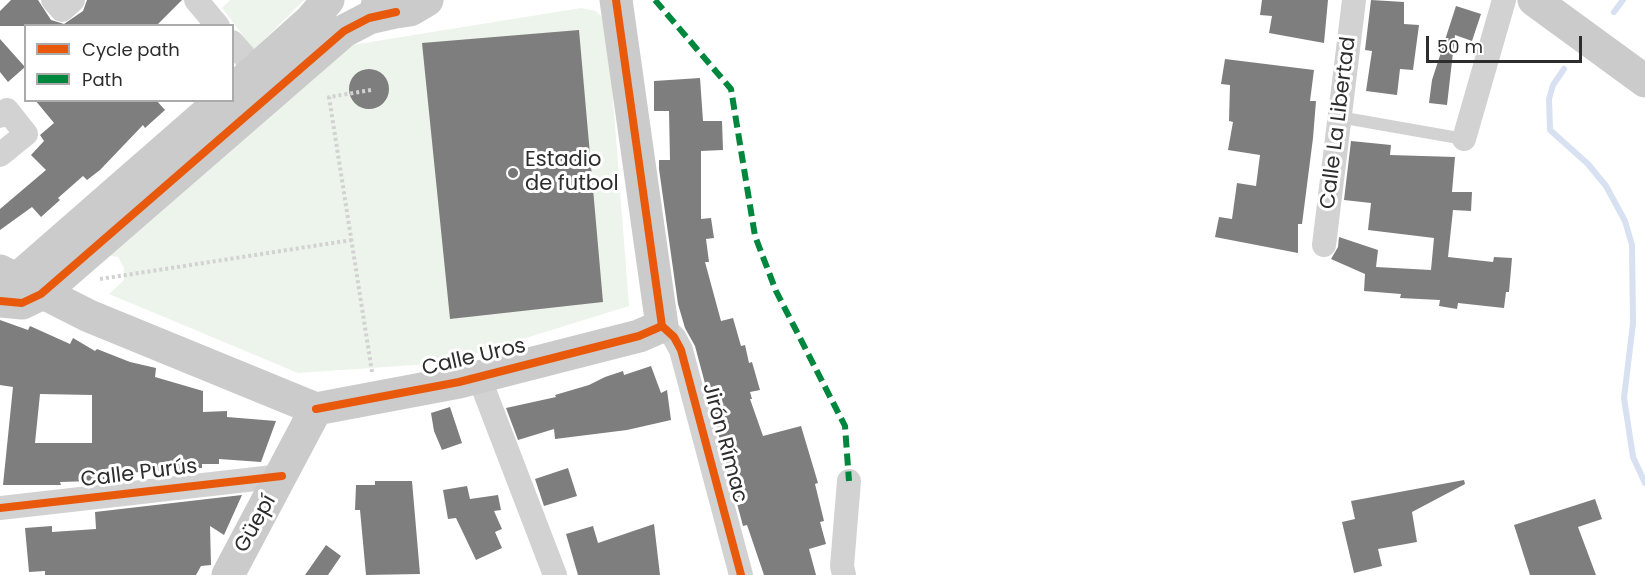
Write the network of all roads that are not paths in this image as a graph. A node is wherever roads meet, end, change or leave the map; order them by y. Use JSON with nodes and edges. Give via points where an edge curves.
{"nodes":[{"id":1,"x":53,"y":0,"type":"edge"},
{"id":2,"x":73,"y":0,"type":"edge"},
{"id":3,"x":328,"y":0,"type":"edge"},
{"id":4,"x":616,"y":0,"type":"edge"},
{"id":5,"x":1354,"y":0,"type":"edge"},
{"id":6,"x":1504,"y":0,"type":"edge"},
{"id":7,"x":1533,"y":0,"type":"edge"},
{"id":8,"x":412,"y":3,"type":"edge"},
{"id":9,"x":234,"y":44,"type":"edge"},
{"id":10,"x":265,"y":80,"type":"junction"},
{"id":11,"x":1645,"y":81,"type":"edge"},
{"id":12,"x":234,"y":90,"type":"edge"},
{"id":13,"x":220,"y":102,"type":"edge"},
{"id":14,"x":3,"y":113,"type":"edge"},
{"id":15,"x":1339,"y":117,"type":"junction"},
{"id":16,"x":1464,"y":139,"type":"joint"},
{"id":17,"x":0,"y":155,"type":"edge"},
{"id":18,"x":1324,"y":246,"type":"dead end"},
{"id":19,"x":83,"y":274,"type":"junction"},
{"id":20,"x":14,"y":287,"type":"edge"},
{"id":21,"x":89,"y":316,"type":"junction"},
{"id":22,"x":650,"y":331,"type":"junction"},
{"id":23,"x":479,"y":377,"type":"junction"},
{"id":24,"x":316,"y":409,"type":"junction"},
{"id":25,"x":282,"y":476,"type":"junction"},
{"id":26,"x":849,"y":481,"type":"dead end"},
{"id":27,"x":0,"y":508,"type":"edge"},
{"id":28,"x":228,"y":575,"type":"edge"},
{"id":29,"x":555,"y":575,"type":"edge"},
{"id":30,"x":741,"y":575,"type":"edge"},
{"id":31,"x":844,"y":575,"type":"edge"}],
"edges":[{"from":1,"to":2,"type":"street","via":[[62,10]]},
{"from":3,"to":10,"type":"street"},
{"from":4,"to":22,"type":"street"},
{"from":5,"to":15,"type":"street","name":"Calle La Libertad"},
{"from":6,"to":16,"type":"street"},
{"from":7,"to":11,"type":"street"},
{"from":8,"to":10,"type":"street","via":[[344,31]]},
{"from":9,"to":10,"type":"street"},
{"from":10,"to":12,"type":"street"},
{"from":10,"to":19,"type":"street"},
{"from":13,"to":20,"type":"street"},
{"from":14,"to":17,"type":"street","via":[[26,134]]},
{"from":15,"to":16,"type":"lane"},
{"from":15,"to":18,"type":"street","name":"Calle La Libertad"},
{"from":19,"to":20,"type":"street"},
{"from":19,"to":21,"type":"street","via":[[68,288]]},
{"from":20,"to":21,"type":"street"},
{"from":21,"to":24,"type":"street"},
{"from":22,"to":23,"type":"street","name":"Calle Uros"},
{"from":22,"to":30,"type":"street","name":"Jirón Rímac","via":[[674,337],[681,350]]},
{"from":23,"to":24,"type":"street","name":"Calle Uros"},
{"from":23,"to":29,"type":"street"},
{"from":24,"to":25,"type":"street","name":"Güepí"},
{"from":25,"to":27,"type":"street","name":"Calle Purús"},
{"from":25,"to":28,"type":"street","name":"Güepí"},
{"from":26,"to":31,"type":"street"}]}
